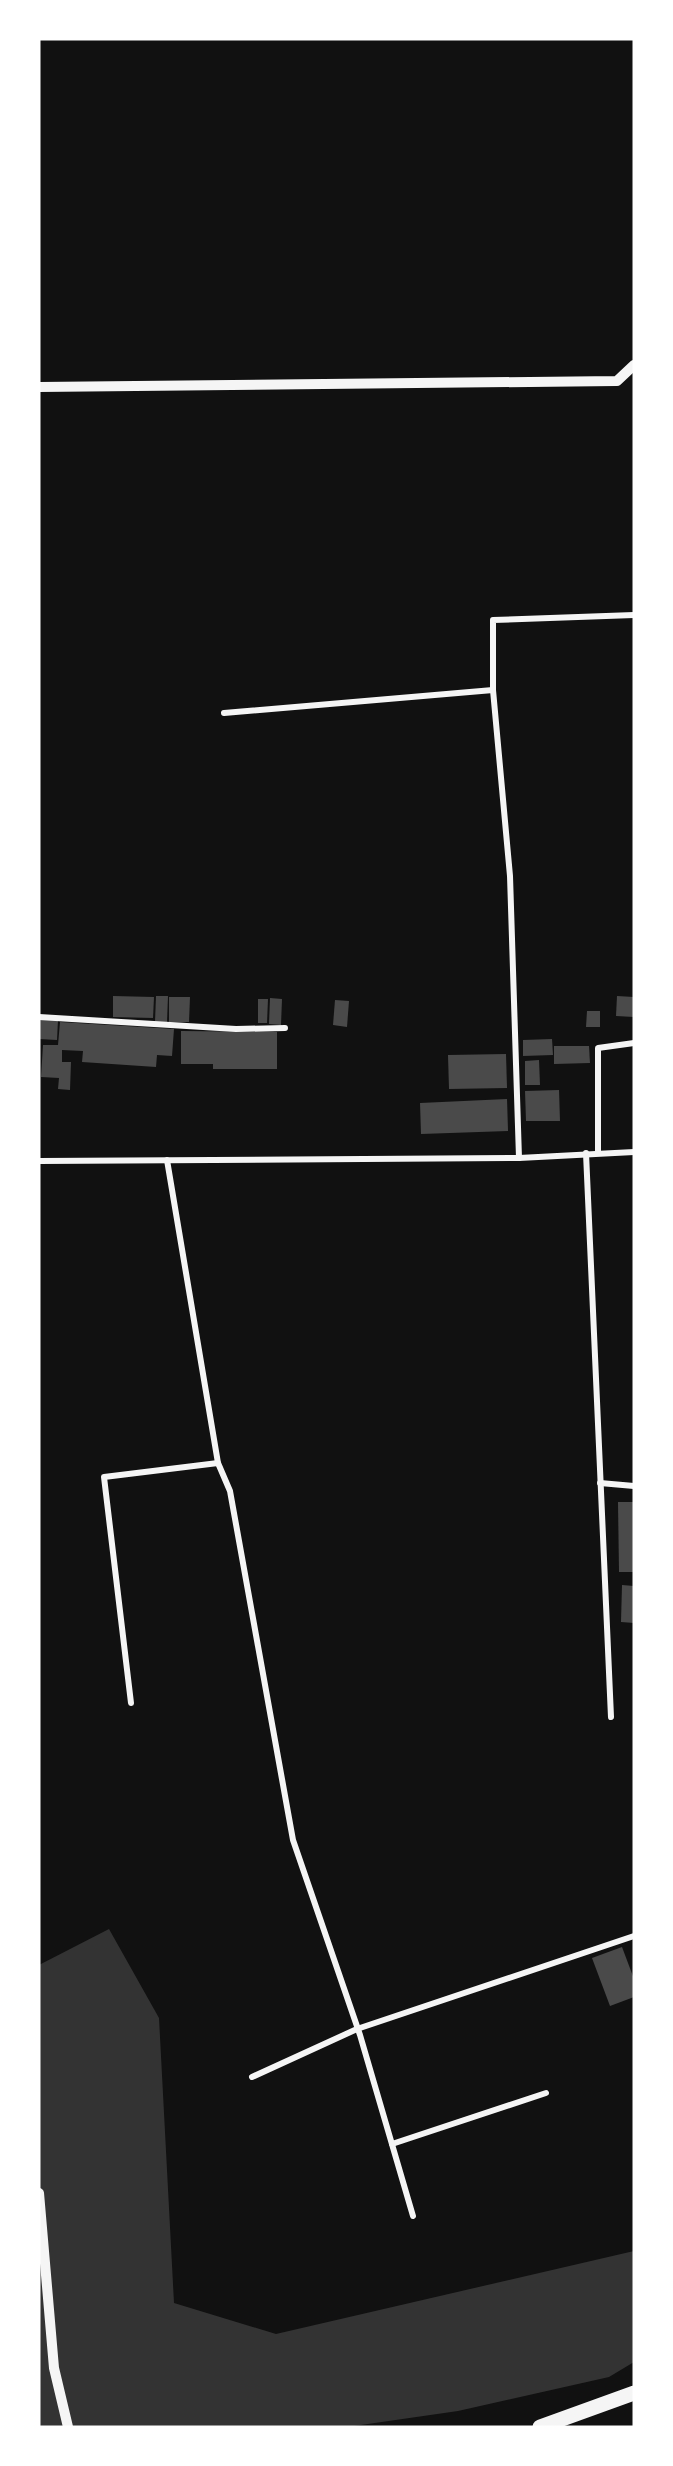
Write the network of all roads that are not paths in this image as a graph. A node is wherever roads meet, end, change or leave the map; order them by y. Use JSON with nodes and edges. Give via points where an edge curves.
{"nodes":[{"id":1,"x":634,"y":365,"type":"edge"},
{"id":2,"x":39,"y":387,"type":"edge"},
{"id":3,"x":634,"y":615,"type":"edge"},
{"id":4,"x":493,"y":690,"type":"junction"},
{"id":5,"x":224,"y":713,"type":"dead end"},
{"id":6,"x":39,"y":1017,"type":"edge"},
{"id":7,"x":285,"y":1028,"type":"dead end"},
{"id":8,"x":634,"y":1043,"type":"edge"},
{"id":9,"x":634,"y":1152,"type":"edge"},
{"id":10,"x":586,"y":1153,"type":"junction"},
{"id":11,"x":598,"y":1153,"type":"junction"},
{"id":12,"x":519,"y":1158,"type":"junction"},
{"id":13,"x":39,"y":1161,"type":"edge"},
{"id":14,"x":167,"y":1161,"type":"junction"},
{"id":15,"x":218,"y":1463,"type":"junction"},
{"id":16,"x":600,"y":1483,"type":"junction"},
{"id":17,"x":634,"y":1486,"type":"edge"},
{"id":18,"x":131,"y":1703,"type":"dead end"},
{"id":19,"x":611,"y":1717,"type":"dead end"},
{"id":20,"x":634,"y":1936,"type":"edge"},
{"id":21,"x":357,"y":2029,"type":"junction"},
{"id":22,"x":252,"y":2077,"type":"dead end"},
{"id":23,"x":546,"y":2093,"type":"dead end"},
{"id":24,"x":392,"y":2144,"type":"junction"},
{"id":25,"x":39,"y":2193,"type":"edge"},
{"id":26,"x":413,"y":2216,"type":"dead end"},
{"id":27,"x":634,"y":2392,"type":"edge"},
{"id":28,"x":564,"y":2423,"type":"edge"},
{"id":29,"x":68,"y":2427,"type":"edge"},
{"id":30,"x":540,"y":2427,"type":"edge"}],
"edges":[{"from":1,"to":2,"type":"street","via":[[617,381]]},
{"from":3,"to":4,"type":"street","via":[[493,620]]},
{"from":4,"to":5,"type":"street"},
{"from":4,"to":12,"type":"street","via":[[510,876]]},
{"from":6,"to":7,"type":"street"},
{"from":8,"to":11,"type":"street","via":[[598,1048]]},
{"from":9,"to":11,"type":"street"},
{"from":10,"to":11,"type":"street"},
{"from":10,"to":12,"type":"street"},
{"from":10,"to":16,"type":"street"},
{"from":12,"to":14,"type":"street"},
{"from":13,"to":14,"type":"street"},
{"from":14,"to":15,"type":"street"},
{"from":15,"to":18,"type":"street","via":[[104,1477]]},
{"from":15,"to":21,"type":"street","via":[[230,1491],[293,1840]]},
{"from":16,"to":17,"type":"street"},
{"from":16,"to":19,"type":"street"},
{"from":20,"to":21,"type":"street"},
{"from":21,"to":22,"type":"street"},
{"from":21,"to":24,"type":"street"},
{"from":23,"to":24,"type":"street"},
{"from":24,"to":26,"type":"street"},
{"from":25,"to":29,"type":"street","via":[[54,2368]]},
{"from":27,"to":28,"type":"main road"},
{"from":28,"to":30,"type":"main road"}]}
